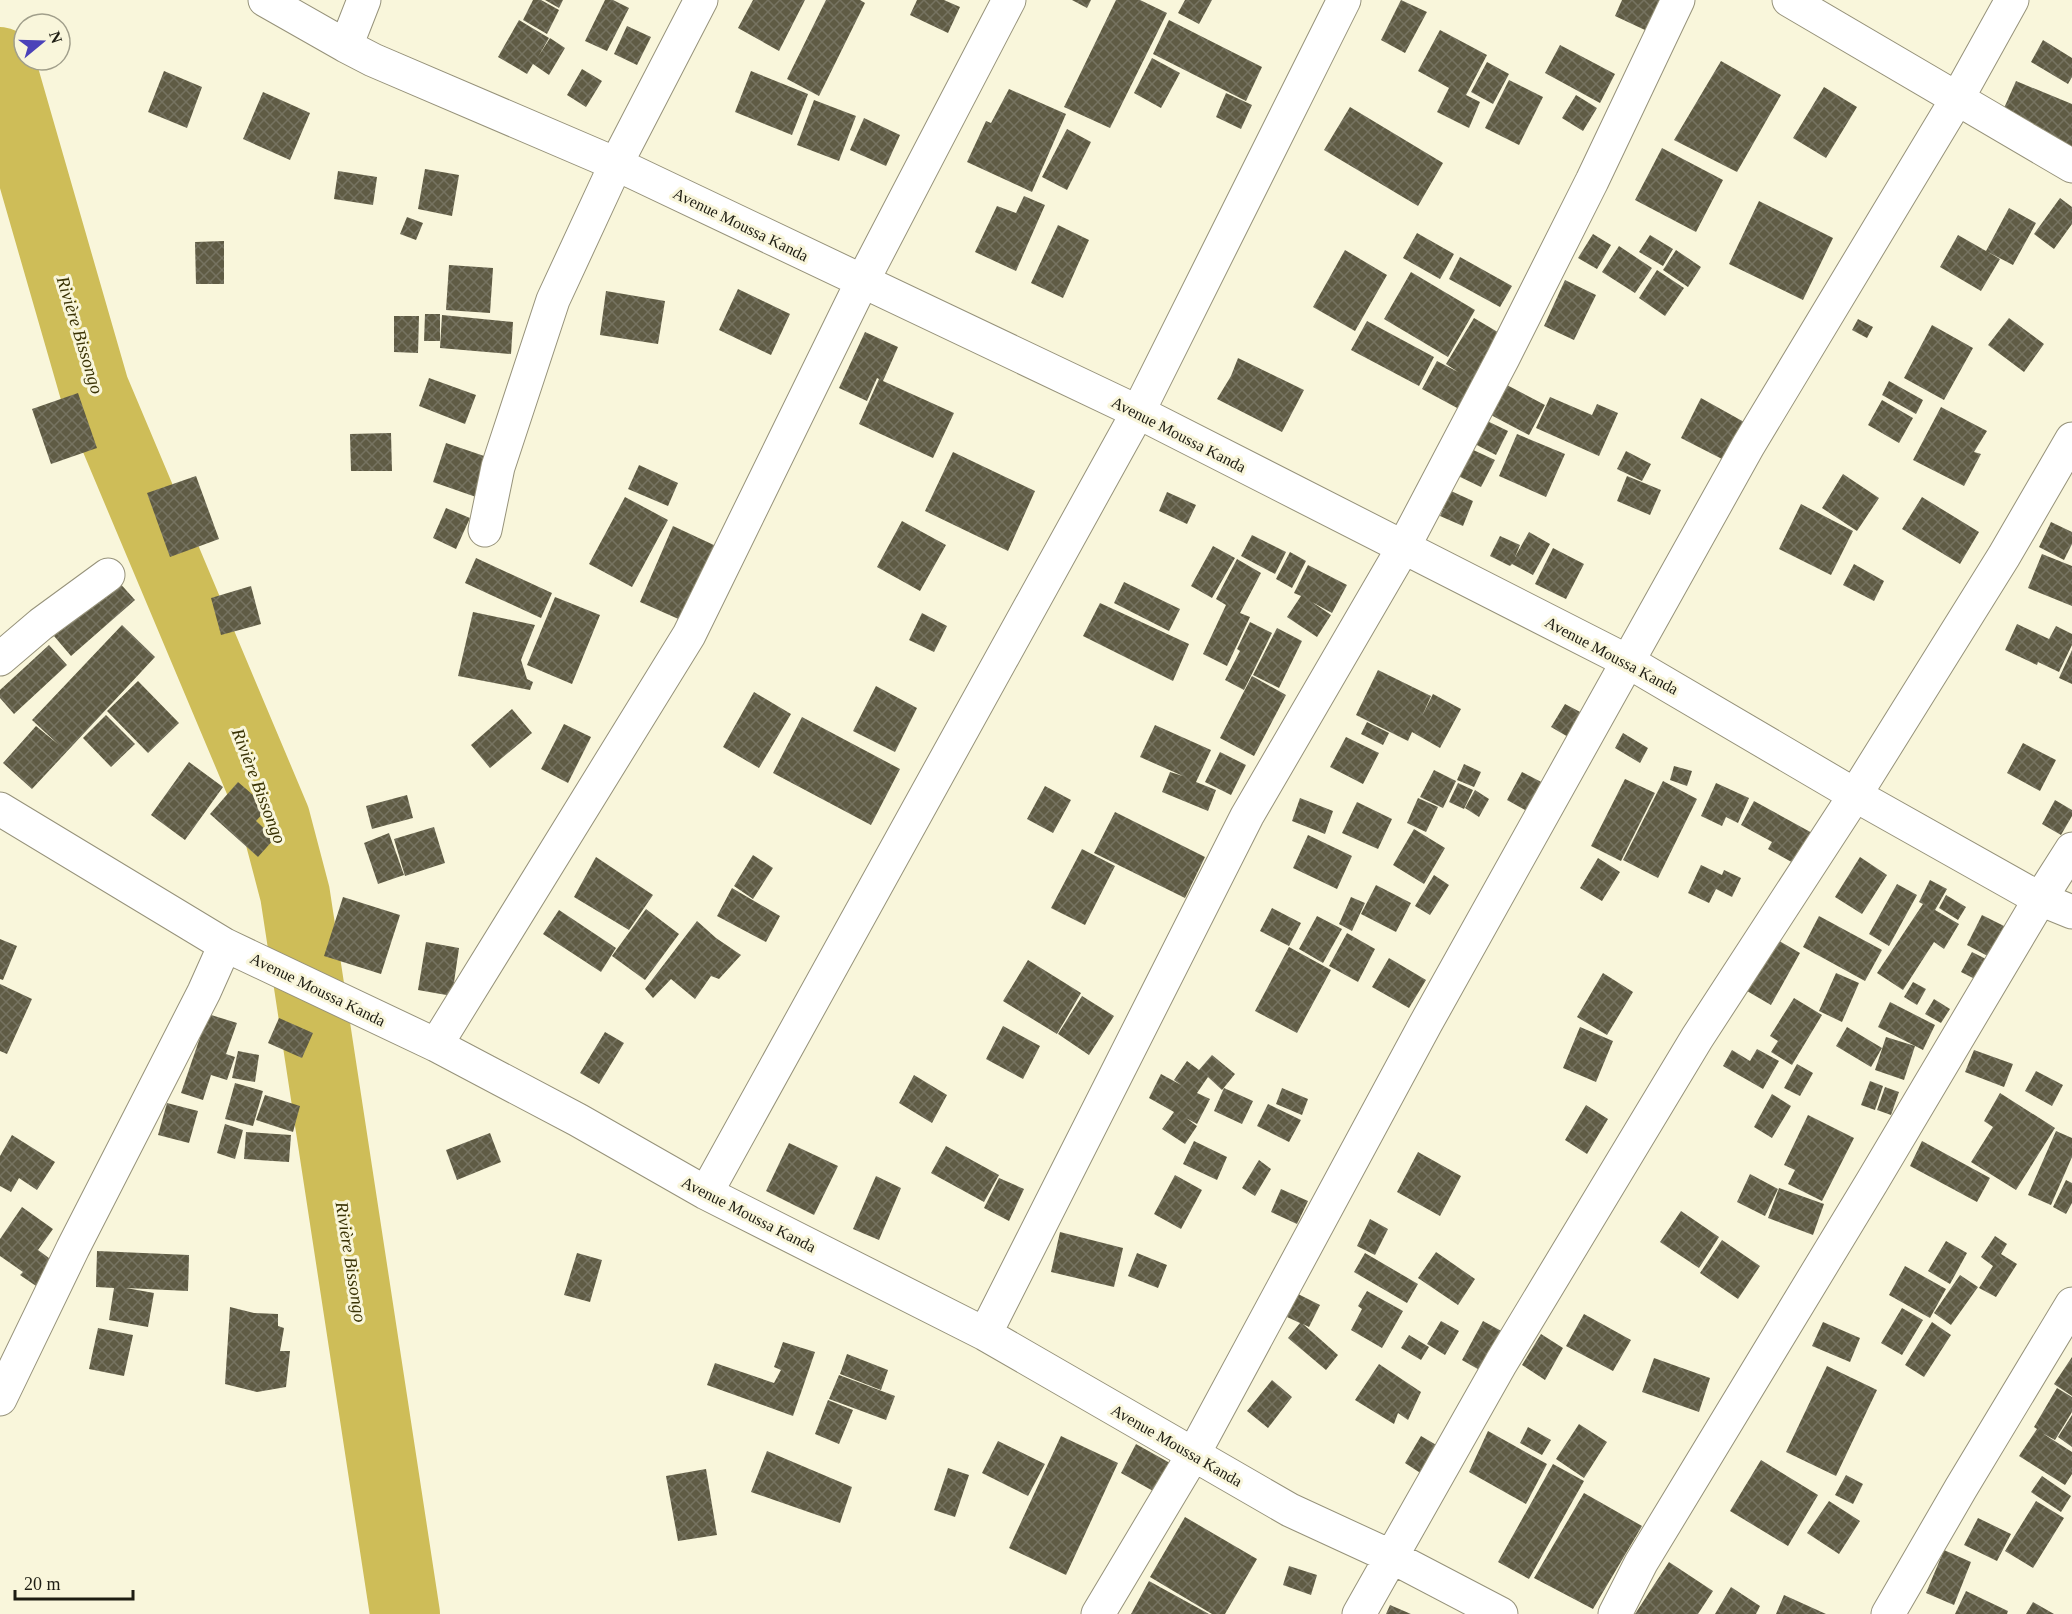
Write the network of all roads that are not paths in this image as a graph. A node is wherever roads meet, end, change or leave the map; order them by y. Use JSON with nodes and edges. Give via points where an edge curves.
{"nodes":[{"id":1,"x":265,"y":0,"type":"edge"},
{"id":2,"x":364,"y":0,"type":"edge"},
{"id":3,"x":701,"y":0,"type":"edge"},
{"id":4,"x":1009,"y":0,"type":"edge"},
{"id":5,"x":1344,"y":0,"type":"edge"},
{"id":6,"x":1678,"y":0,"type":"edge"},
{"id":7,"x":1789,"y":0,"type":"edge"},
{"id":8,"x":2012,"y":0,"type":"edge"},
{"id":9,"x":346,"y":46,"type":"junction"},
{"id":10,"x":1957,"y":99,"type":"junction"},
{"id":11,"x":616,"y":164,"type":"junction"},
{"id":12,"x":2072,"y":166,"type":"edge"},
{"id":13,"x":862,"y":282,"type":"junction"},
{"id":14,"x":1138,"y":412,"type":"junction"},
{"id":15,"x":2072,"y":439,"type":"edge"},
{"id":16,"x":485,"y":530,"type":"dead end"},
{"id":17,"x":1403,"y":548,"type":"junction"},
{"id":18,"x":108,"y":575,"type":"dead end"},
{"id":19,"x":0,"y":659,"type":"edge"},
{"id":20,"x":1627,"y":661,"type":"junction"},
{"id":21,"x":1856,"y":795,"type":"junction"},
{"id":22,"x":0,"y":809,"type":"edge"},
{"id":23,"x":2072,"y":849,"type":"edge"},
{"id":24,"x":2040,"y":899,"type":"junction"},
{"id":25,"x":2072,"y":912,"type":"edge"},
{"id":26,"x":225,"y":945,"type":"junction"},
{"id":27,"x":436,"y":1045,"type":"junction"},
{"id":28,"x":706,"y":1193,"type":"junction"},
{"id":29,"x":2072,"y":1304,"type":"edge"},
{"id":30,"x":985,"y":1334,"type":"junction"},
{"id":31,"x":0,"y":1399,"type":"edge"},
{"id":32,"x":1193,"y":1455,"type":"junction"},
{"id":33,"x":1392,"y":1557,"type":"junction"},
{"id":34,"x":1098,"y":1614,"type":"edge"},
{"id":35,"x":1359,"y":1614,"type":"edge"},
{"id":36,"x":1501,"y":1614,"type":"edge"},
{"id":37,"x":1615,"y":1614,"type":"edge"},
{"id":38,"x":1888,"y":1614,"type":"edge"}],
"edges":[{"from":1,"to":9,"type":"street","name":"Avenue Moussa Kanda"},
{"from":2,"to":9,"type":"street"},
{"from":3,"to":11,"type":"street"},
{"from":4,"to":13,"type":"street"},
{"from":5,"to":14,"type":"street"},
{"from":6,"to":17,"type":"street","via":[[1592,182]]},
{"from":7,"to":10,"type":"street"},
{"from":8,"to":10,"type":"street"},
{"from":9,"to":11,"type":"street","name":"Avenue Moussa Kanda"},
{"from":10,"to":12,"type":"street"},
{"from":10,"to":20,"type":"street","via":[[1748,446]]},
{"from":11,"to":13,"type":"street","name":"Avenue Moussa Kanda"},
{"from":11,"to":16,"type":"street","via":[[553,300],[498,467]]},
{"from":13,"to":14,"type":"street","name":"Avenue Moussa Kanda"},
{"from":13,"to":27,"type":"street","via":[[688,635]]},
{"from":14,"to":17,"type":"street","name":"Avenue Moussa Kanda"},
{"from":14,"to":28,"type":"street"},
{"from":15,"to":21,"type":"street"},
{"from":17,"to":20,"type":"street","name":"Avenue Moussa Kanda"},
{"from":17,"to":30,"type":"street","via":[[1246,816]]},
{"from":18,"to":19,"type":"street"},
{"from":20,"to":21,"type":"street","name":"Avenue Moussa Kanda"},
{"from":20,"to":32,"type":"street"},
{"from":21,"to":24,"type":"street","name":"Avenue Moussa Kanda"},
{"from":21,"to":33,"type":"street","via":[[1697,1038],[1501,1363]]},
{"from":22,"to":26,"type":"street","name":"Avenue Moussa Kanda"},
{"from":23,"to":24,"type":"street"},
{"from":24,"to":25,"type":"street","name":"Avenue Moussa Kanda"},
{"from":24,"to":37,"type":"street","via":[[1641,1563]]},
{"from":26,"to":27,"type":"street","name":"Avenue Moussa Kanda"},
{"from":26,"to":31,"type":"street"},
{"from":27,"to":28,"type":"street","name":"Avenue Moussa Kanda"},
{"from":28,"to":30,"type":"street","name":"Avenue Moussa Kanda"},
{"from":29,"to":38,"type":"street"},
{"from":30,"to":32,"type":"street","name":"Avenue Moussa Kanda"},
{"from":32,"to":33,"type":"street","name":"Avenue Moussa Kanda","via":[[1290,1510]]},
{"from":32,"to":34,"type":"street"},
{"from":33,"to":35,"type":"street"},
{"from":33,"to":36,"type":"street","name":"Avenue Moussa Kanda"}]}
